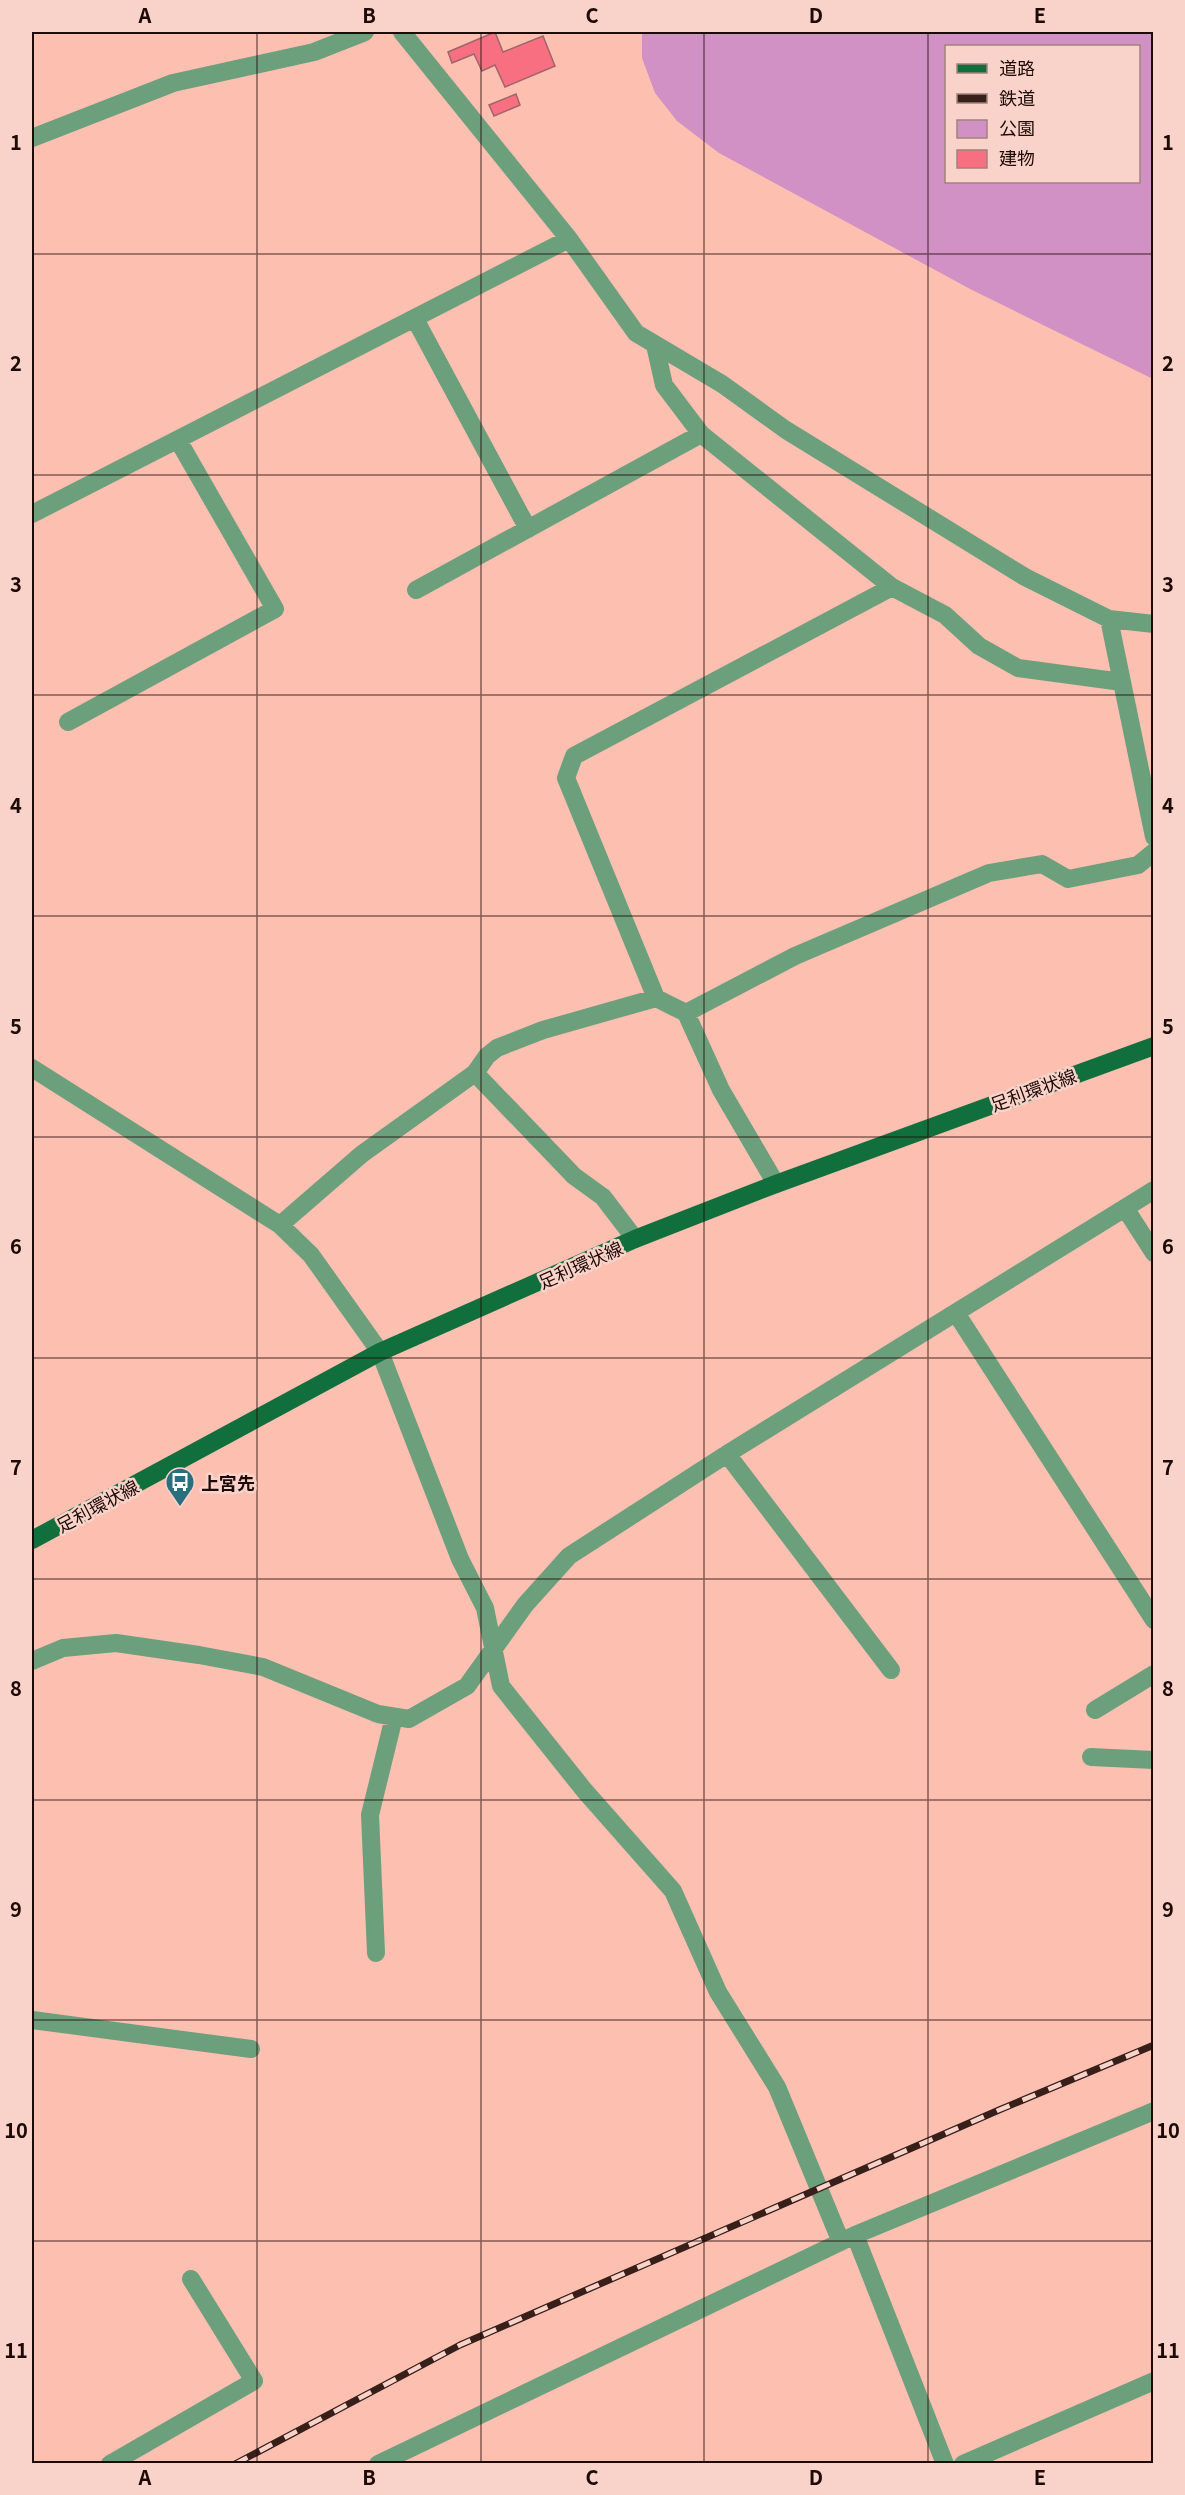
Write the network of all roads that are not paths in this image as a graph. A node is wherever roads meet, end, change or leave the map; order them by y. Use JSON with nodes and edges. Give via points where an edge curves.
{"nodes":[{"id":1,"x":365,"y":32,"type":"edge"},
{"id":2,"x":402,"y":32,"type":"edge"},
{"id":3,"x":32,"y":138,"type":"edge"},
{"id":4,"x":569,"y":239,"type":"junction"},
{"id":5,"x":415,"y":319,"type":"junction"},
{"id":6,"x":655,"y":345,"type":"junction"},
{"id":7,"x":700,"y":434,"type":"junction"},
{"id":8,"x":178,"y":440,"type":"junction"},
{"id":9,"x":32,"y":514,"type":"edge"},
{"id":10,"x":528,"y":529,"type":"junction"},
{"id":11,"x":891,"y":587,"type":"junction"},
{"id":12,"x":416,"y":591,"type":"dead end"},
{"id":13,"x":1109,"y":619,"type":"junction"},
{"id":14,"x":1154,"y":624,"type":"edge"},
{"id":15,"x":1122,"y":682,"type":"junction"},
{"id":16,"x":68,"y":722,"type":"dead end"},
{"id":17,"x":1154,"y":837,"type":"edge"},
{"id":18,"x":1154,"y":852,"type":"edge"},
{"id":19,"x":656,"y":998,"type":"junction"},
{"id":20,"x":686,"y":1013,"type":"junction"},
{"id":21,"x":1154,"y":1046,"type":"edge"},
{"id":22,"x":32,"y":1068,"type":"edge"},
{"id":23,"x":475,"y":1073,"type":"junction"},
{"id":24,"x":776,"y":1184,"type":"junction"},
{"id":25,"x":1154,"y":1190,"type":"edge"},
{"id":26,"x":1125,"y":1208,"type":"junction"},
{"id":27,"x":280,"y":1225,"type":"junction"},
{"id":28,"x":635,"y":1239,"type":"junction"},
{"id":29,"x":1154,"y":1253,"type":"edge"},
{"id":30,"x":956,"y":1313,"type":"junction"},
{"id":31,"x":380,"y":1352,"type":"junction"},
{"id":32,"x":727,"y":1454,"type":"junction"},
{"id":33,"x":32,"y":1540,"type":"edge"},
{"id":34,"x":1154,"y":1620,"type":"edge"},
{"id":35,"x":494,"y":1649,"type":"junction"},
{"id":36,"x":32,"y":1661,"type":"edge"},
{"id":37,"x":891,"y":1670,"type":"dead end"},
{"id":38,"x":1154,"y":1674,"type":"edge"},
{"id":39,"x":1095,"y":1710,"type":"dead end"},
{"id":40,"x":394,"y":1717,"type":"junction"},
{"id":41,"x":1091,"y":1757,"type":"dead end"},
{"id":42,"x":1154,"y":1760,"type":"edge"},
{"id":43,"x":376,"y":1953,"type":"dead end"},
{"id":44,"x":32,"y":2020,"type":"edge"},
{"id":45,"x":251,"y":2049,"type":"dead end"},
{"id":46,"x":1154,"y":2111,"type":"edge"},
{"id":47,"x":848,"y":2238,"type":"junction"},
{"id":48,"x":191,"y":2279,"type":"dead end"},
{"id":49,"x":1154,"y":2381,"type":"edge"},
{"id":50,"x":110,"y":2463,"type":"edge"},
{"id":51,"x":378,"y":2463,"type":"edge"},
{"id":52,"x":945,"y":2463,"type":"edge"},
{"id":53,"x":963,"y":2463,"type":"edge"}],
"edges":[{"from":1,"to":3,"type":"street","via":[[314,52],[173,83]]},
{"from":2,"to":4,"type":"street"},
{"from":4,"to":5,"type":"street"},
{"from":4,"to":6,"type":"street","via":[[636,333]]},
{"from":5,"to":8,"type":"street"},
{"from":5,"to":10,"type":"street"},
{"from":6,"to":7,"type":"street","via":[[664,385]]},
{"from":6,"to":13,"type":"street","via":[[1025,578]]},
{"from":7,"to":10,"type":"street"},
{"from":7,"to":11,"type":"street"},
{"from":8,"to":9,"type":"street"},
{"from":8,"to":16,"type":"street","via":[[275,609]]},
{"from":10,"to":12,"type":"street"},
{"from":11,"to":15,"type":"street","via":[[945,615],[980,646],[1018,668]]},
{"from":11,"to":19,"type":"street","via":[[574,756],[566,778]]},
{"from":13,"to":14,"type":"street"},
{"from":13,"to":15,"type":"street"},
{"from":15,"to":17,"type":"street"},
{"from":18,"to":20,"type":"street","via":[[1138,865],[1068,879],[1041,864],[988,873],[795,956]]},
{"from":19,"to":20,"type":"street"},
{"from":19,"to":23,"type":"street","via":[[543,1030],[497,1048]]},
{"from":20,"to":24,"type":"street","via":[[721,1090]]},
{"from":21,"to":24,"type":"main road","name":"足利環状線"},
{"from":22,"to":27,"type":"street"},
{"from":23,"to":27,"type":"street","via":[[362,1154]]},
{"from":23,"to":28,"type":"street","via":[[574,1176],[603,1197]]},
{"from":24,"to":28,"type":"main road","name":"足利環状線"},
{"from":25,"to":26,"type":"street"},
{"from":26,"to":29,"type":"street"},
{"from":26,"to":30,"type":"street"},
{"from":27,"to":31,"type":"street","via":[[311,1255]]},
{"from":28,"to":31,"type":"main road","name":"足利環状線"},
{"from":30,"to":32,"type":"street"},
{"from":30,"to":34,"type":"street"},
{"from":31,"to":33,"type":"main road","name":"足利環状線"},
{"from":31,"to":35,"type":"street","via":[[460,1558],[485,1608]]},
{"from":32,"to":35,"type":"street","via":[[569,1556],[525,1605]]},
{"from":32,"to":37,"type":"street"},
{"from":35,"to":40,"type":"street","via":[[467,1686],[409,1719]]},
{"from":35,"to":47,"type":"street","via":[[501,1686],[584,1790],[673,1891],[718,1992],[777,2087]]},
{"from":36,"to":40,"type":"street","via":[[63,1648],[117,1643],[199,1655],[263,1667]]},
{"from":38,"to":39,"type":"street"},
{"from":40,"to":43,"type":"street","via":[[370,1815]]},
{"from":41,"to":42,"type":"street"},
{"from":44,"to":45,"type":"street"},
{"from":46,"to":47,"type":"street"},
{"from":47,"to":51,"type":"street"},
{"from":47,"to":52,"type":"street"},
{"from":48,"to":50,"type":"street","via":[[254,2381]]},
{"from":49,"to":53,"type":"street"}]}
